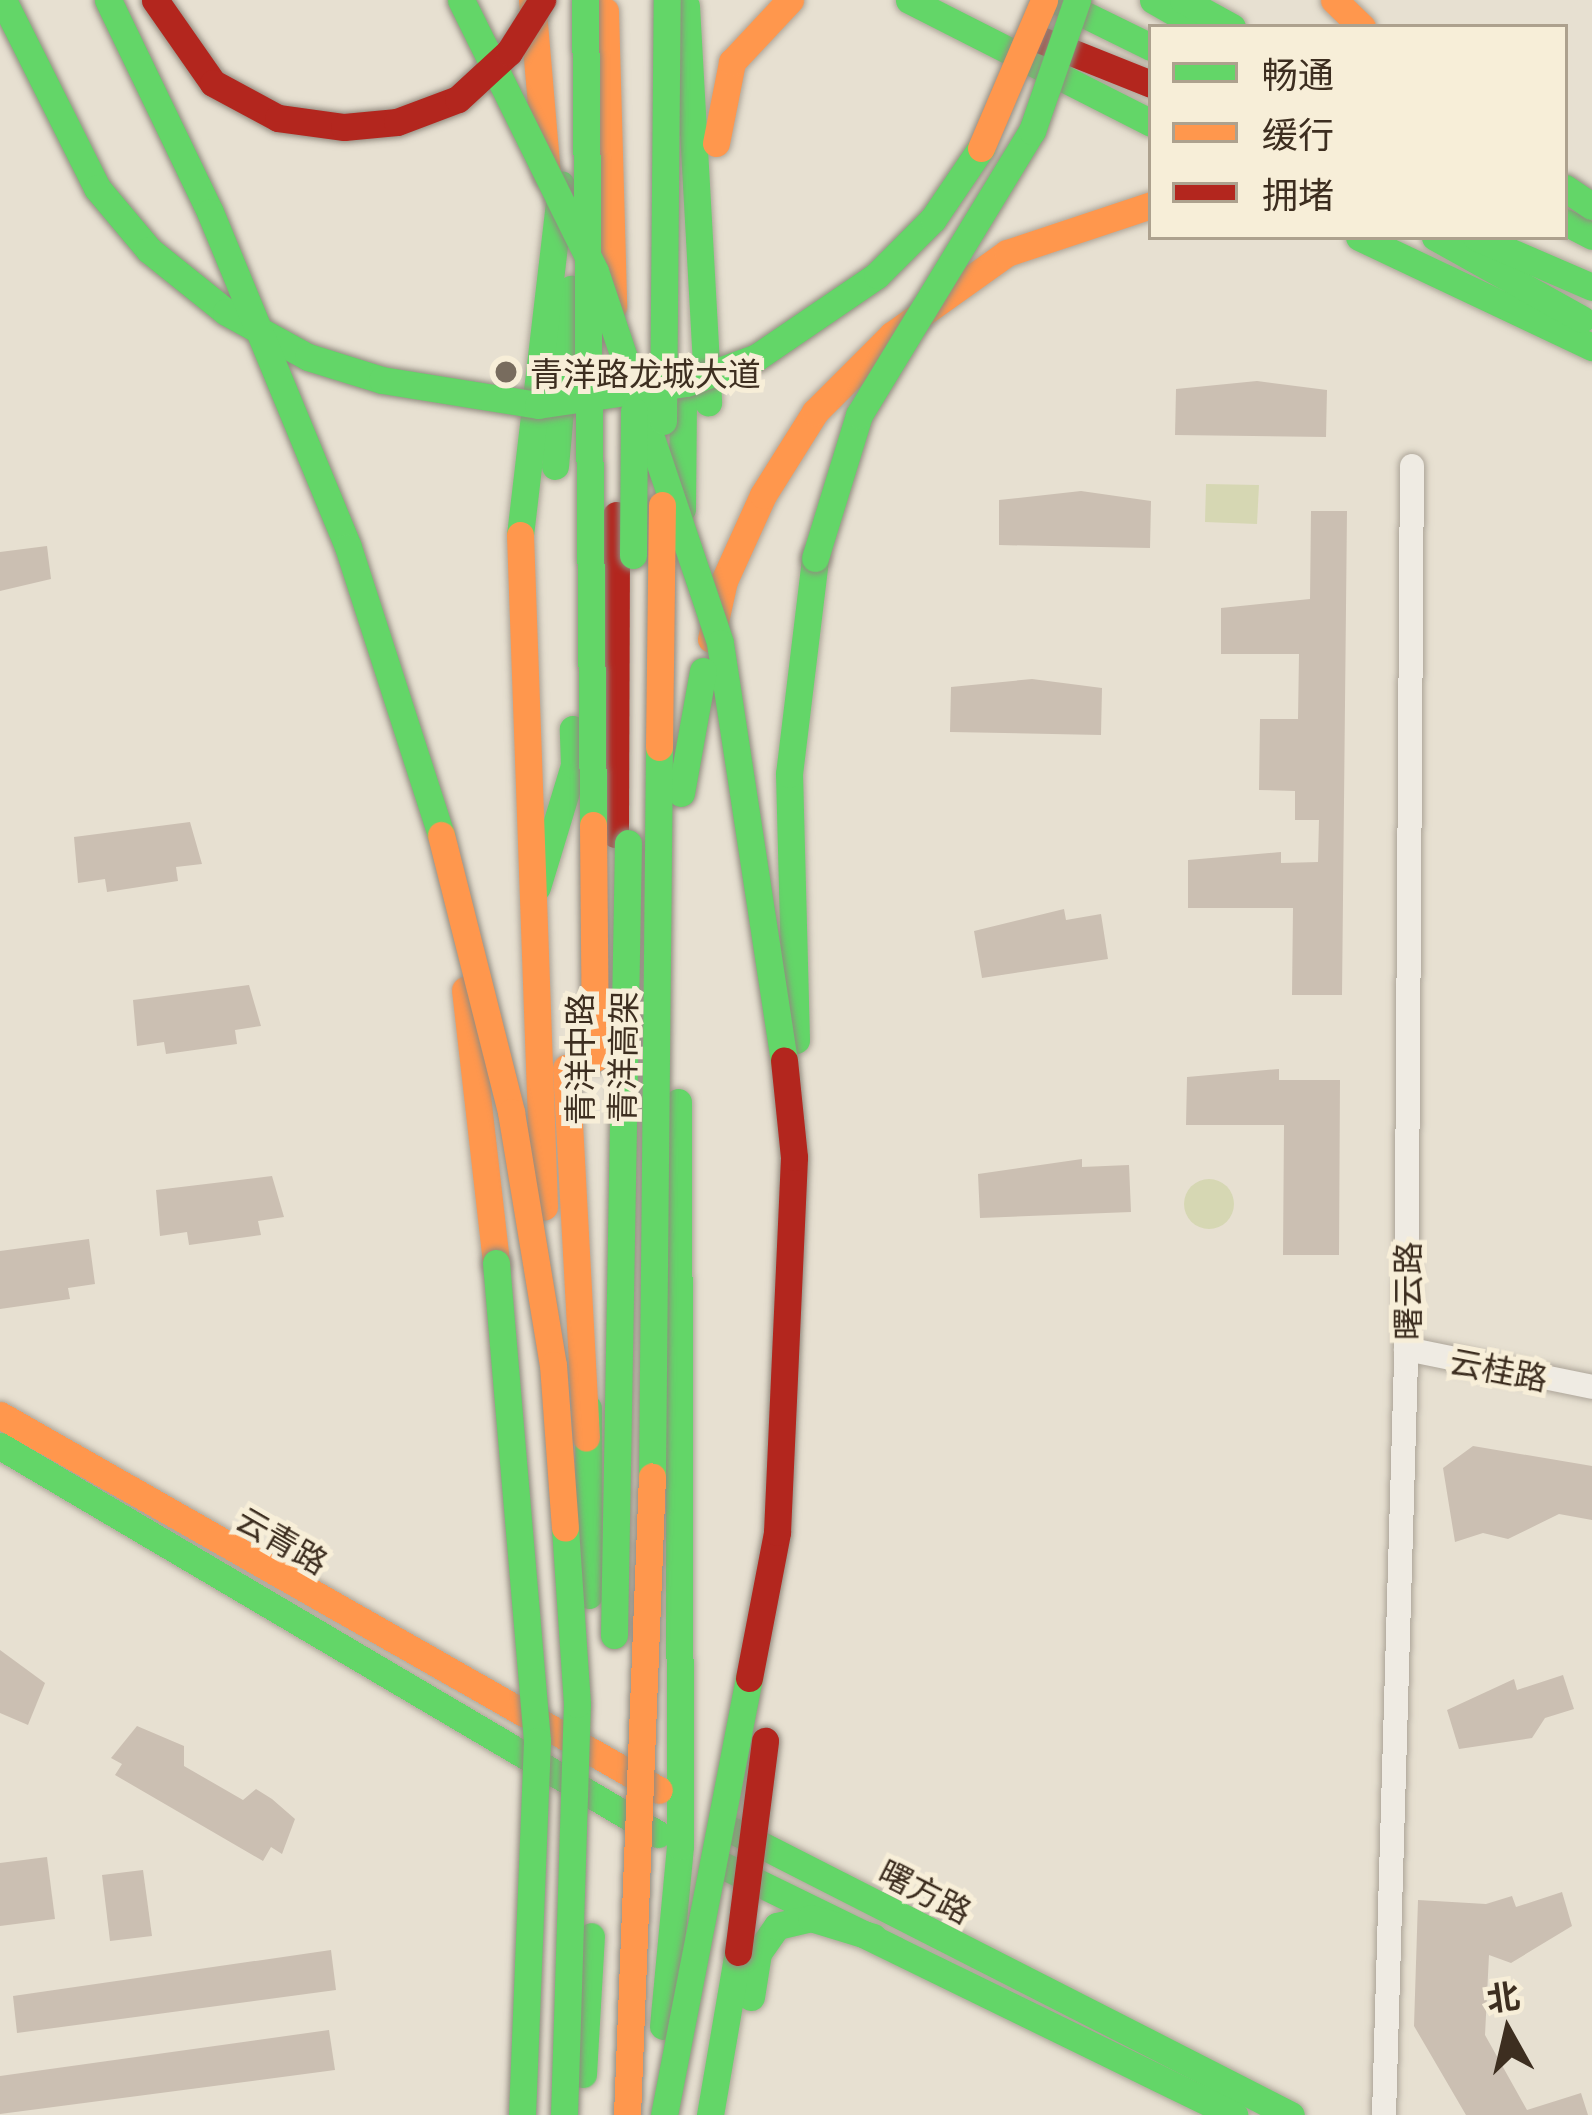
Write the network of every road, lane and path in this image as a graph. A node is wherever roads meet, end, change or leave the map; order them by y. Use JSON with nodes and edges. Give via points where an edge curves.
{"nodes":[{"id":1,"x":3,"y":0,"type":"edge"},
{"id":2,"x":108,"y":0,"type":"edge"},
{"id":3,"x":155,"y":0,"type":"edge"},
{"id":4,"x":461,"y":0,"type":"edge"},
{"id":5,"x":532,"y":0,"type":"edge"},
{"id":6,"x":542,"y":0,"type":"edge"},
{"id":7,"x":586,"y":0,"type":"edge"},
{"id":8,"x":605,"y":0,"type":"edge"},
{"id":9,"x":638,"y":0,"type":"edge"},
{"id":10,"x":790,"y":0,"type":"edge"},
{"id":11,"x":909,"y":0,"type":"edge"},
{"id":12,"x":963,"y":0,"type":"edge"},
{"id":13,"x":1044,"y":0,"type":"edge"},
{"id":14,"x":1054,"y":0,"type":"edge"},
{"id":15,"x":1077,"y":0,"type":"edge"},
{"id":16,"x":1153,"y":0,"type":"edge"},
{"id":17,"x":1184,"y":0,"type":"edge"},
{"id":18,"x":1334,"y":0,"type":"edge"},
{"id":19,"x":680,"y":2,"type":"edge"},
{"id":20,"x":1195,"y":24,"type":"edge"},
{"id":21,"x":1227,"y":24,"type":"edge"},
{"id":22,"x":1359,"y":24,"type":"edge"},
{"id":23,"x":1020,"y":31,"type":"junction"},
{"id":24,"x":1148,"y":46,"type":"edge"},
{"id":25,"x":1148,"y":83,"type":"edge"},
{"id":26,"x":1148,"y":96,"type":"edge"},
{"id":27,"x":1148,"y":121,"type":"edge"},
{"id":28,"x":587,"y":125,"type":"junction"},
{"id":29,"x":1576,"y":201,"type":"edge"},
{"id":30,"x":1148,"y":206,"type":"edge"},
{"id":31,"x":612,"y":223,"type":"junction"},
{"id":32,"x":706,"y":232,"type":"junction"},
{"id":33,"x":1592,"y":236,"type":"edge"},
{"id":34,"x":1365,"y":240,"type":"edge"},
{"id":35,"x":1440,"y":240,"type":"edge"},
{"id":36,"x":1483,"y":240,"type":"edge"},
{"id":37,"x":1532,"y":240,"type":"edge"},
{"id":38,"x":1592,"y":271,"type":"edge"},
{"id":39,"x":1592,"y":287,"type":"edge"},
{"id":40,"x":544,"y":298,"type":"junction"},
{"id":41,"x":1592,"y":324,"type":"edge"},
{"id":42,"x":1592,"y":346,"type":"edge"},
{"id":43,"x":1412,"y":466,"type":"dead end"},
{"id":44,"x":556,"y":512,"type":"dead end"},
{"id":45,"x":681,"y":634,"type":"junction"},
{"id":46,"x":559,"y":697,"type":"dead end"},
{"id":47,"x":442,"y":838,"type":"junction"},
{"id":48,"x":529,"y":916,"type":"junction"},
{"id":49,"x":656,"y":1131,"type":"junction"},
{"id":50,"x":794,"y":1157,"type":"junction"},
{"id":51,"x":1406,"y":1349,"type":"junction"},
{"id":52,"x":1592,"y":1387,"type":"edge"},
{"id":53,"x":550,"y":1408,"type":"junction"},
{"id":54,"x":0,"y":1415,"type":"edge"},
{"id":55,"x":586,"y":1437,"type":"junction"},
{"id":56,"x":0,"y":1446,"type":"edge"},
{"id":57,"x":777,"y":1532,"type":"junction"},
{"id":58,"x":589,"y":1573,"type":"junction"},
{"id":59,"x":554,"y":1574,"type":"junction"},
{"id":60,"x":614,"y":1637,"type":"junction"},
{"id":61,"x":532,"y":1722,"type":"junction"},
{"id":62,"x":557,"y":1736,"type":"junction"},
{"id":63,"x":592,"y":1755,"type":"junction"},
{"id":64,"x":526,"y":1760,"type":"junction"},
{"id":65,"x":558,"y":1781,"type":"junction"},
{"id":66,"x":593,"y":1800,"type":"junction"},
{"id":67,"x":680,"y":1802,"type":"junction"},
{"id":68,"x":680,"y":1846,"type":"junction"},
{"id":69,"x":873,"y":1937,"type":"junction"},
{"id":70,"x":500,"y":2115,"type":"edge"},
{"id":71,"x":523,"y":2115,"type":"edge"},
{"id":72,"x":544,"y":2115,"type":"edge"},
{"id":73,"x":564,"y":2115,"type":"edge"},
{"id":74,"x":578,"y":2115,"type":"edge"},
{"id":75,"x":596,"y":2115,"type":"edge"},
{"id":76,"x":627,"y":2115,"type":"edge"},
{"id":77,"x":655,"y":2115,"type":"edge"},
{"id":78,"x":664,"y":2115,"type":"edge"},
{"id":79,"x":708,"y":2115,"type":"edge"},
{"id":80,"x":733,"y":2115,"type":"edge"},
{"id":81,"x":1234,"y":2115,"type":"edge"},
{"id":82,"x":1291,"y":2115,"type":"edge"},
{"id":83,"x":1384,"y":2115,"type":"edge"}],
"edges":[{"from":1,"to":13,"type":"main road","bridge":true,"via":[[97,188],[149,250],[226,313],[308,357],[382,380],[538,405],[667,387],[757,357],[877,275],[980,151]]},
{"from":2,"to":47,"type":"main road","bridge":true,"via":[[210,212],[348,547]]},
{"from":3,"to":6,"type":"main road","bridge":true,"via":[[166,28],[213,83],[278,118],[344,127],[397,122],[458,99],[508,52]]},
{"from":4,"to":50,"type":"main road","bridge":true,"via":[[596,271],[720,643],[770,935]]},
{"from":5,"to":40,"type":"main road","via":[[544,72]]},
{"from":7,"to":28,"type":"main road","bridge":true},
{"from":7,"to":40,"type":"main road"},
{"from":8,"to":31,"type":"main road","name":"青洋中路"},
{"from":9,"to":60,"type":"main road","name":"青洋高架","bridge":true},
{"from":10,"to":32,"type":"main road","via":[[750,36],[722,89]]},
{"from":11,"to":27,"type":"main road"},
{"from":12,"to":23,"type":"main road"},
{"from":14,"to":24,"type":"main road"},
{"from":15,"to":50,"type":"main road","bridge":true,"via":[[1032,131],[901,336],[828,504],[796,663],[789,774]]},
{"from":16,"to":20,"type":"main road"},
{"from":17,"to":21,"type":"main road"},
{"from":18,"to":22,"type":"main road"},
{"from":19,"to":32,"type":"main road"},
{"from":19,"to":45,"type":"main road"},
{"from":19,"to":49,"type":"main road","name":"青洋高架","bridge":true},
{"from":23,"to":25,"type":"main road"},
{"from":23,"to":26,"type":"main road"},
{"from":28,"to":44,"type":"main road","bridge":true},
{"from":28,"to":60,"type":"main road","bridge":true,"via":[[600,1400]]},
{"from":29,"to":33,"type":"main road"},
{"from":30,"to":49,"type":"main road","bridge":true,"via":[[1065,228],[967,273],[814,412],[763,495],[724,581],[679,809]]},
{"from":31,"to":48,"type":"main road","via":[[568,498],[574,765]]},
{"from":31,"to":55,"type":"main road","name":"青洋中路","via":[[614,1138]]},
{"from":32,"to":45,"type":"main road","via":[[709,414]]},
{"from":34,"to":42,"type":"main road"},
{"from":35,"to":41,"type":"main road"},
{"from":36,"to":39,"type":"main road"},
{"from":37,"to":38,"type":"main road"},
{"from":40,"to":48,"type":"main road","via":[[521,487]]},
{"from":43,"to":51,"type":"street","name":"曙云路"},
{"from":45,"to":67,"type":"main road"},
{"from":46,"to":55,"type":"main road","via":[[566,1068]]},
{"from":47,"to":71,"type":"main road","bridge":true,"via":[[528,1566],[537,1916]]},
{"from":47,"to":73,"type":"main road","bridge":true,"via":[[511,1112],[556,1387],[578,1704]]},
{"from":48,"to":53,"type":"main road"},
{"from":49,"to":76,"type":"main road","name":"青洋高架","bridge":true},
{"from":50,"to":57,"type":"main road","bridge":true},
{"from":51,"to":52,"type":"street","name":"云桂路"},
{"from":51,"to":83,"type":"street","name":"曙云路"},
{"from":53,"to":58,"type":"main road"},
{"from":53,"to":59,"type":"main road"},
{"from":54,"to":61,"type":"main road","name":"云青路"},
{"from":55,"to":58,"type":"main road","name":"青洋中路"},
{"from":56,"to":64,"type":"main road","name":"云青路"},
{"from":57,"to":78,"type":"main road","bridge":true},
{"from":57,"to":79,"type":"main road","bridge":true,"via":[[765,1742]]},
{"from":58,"to":63,"type":"main road","name":"青洋中路"},
{"from":59,"to":61,"type":"main road"},
{"from":59,"to":62,"type":"main road"},
{"from":60,"to":75,"type":"main road","name":"青洋高架"},
{"from":61,"to":62,"type":"main road","name":"曙方路"},
{"from":61,"to":64,"type":"main road"},
{"from":62,"to":63,"type":"main road","name":"曙方路"},
{"from":62,"to":65,"type":"main road"},
{"from":63,"to":66,"type":"main road","name":"青洋中路"},
{"from":63,"to":67,"type":"main road","name":"曙方路"},
{"from":64,"to":65,"type":"main road","name":"曙方路"},
{"from":64,"to":70,"type":"main road"},
{"from":65,"to":66,"type":"main road","name":"曙方路"},
{"from":65,"to":72,"type":"main road"},
{"from":66,"to":68,"type":"main road","name":"曙方路"},
{"from":66,"to":74,"type":"main road","name":"青洋中路","via":[[590,2017]]},
{"from":67,"to":68,"type":"main road"},
{"from":67,"to":82,"type":"main road","name":"曙方路"},
{"from":68,"to":69,"type":"main road","name":"曙方路"},
{"from":68,"to":77,"type":"main road"},
{"from":68,"to":79,"type":"main road"},
{"from":69,"to":80,"type":"main road","via":[[811,1918],[777,1926],[758,1953]]},
{"from":69,"to":81,"type":"main road","name":"曙方路"}]}
